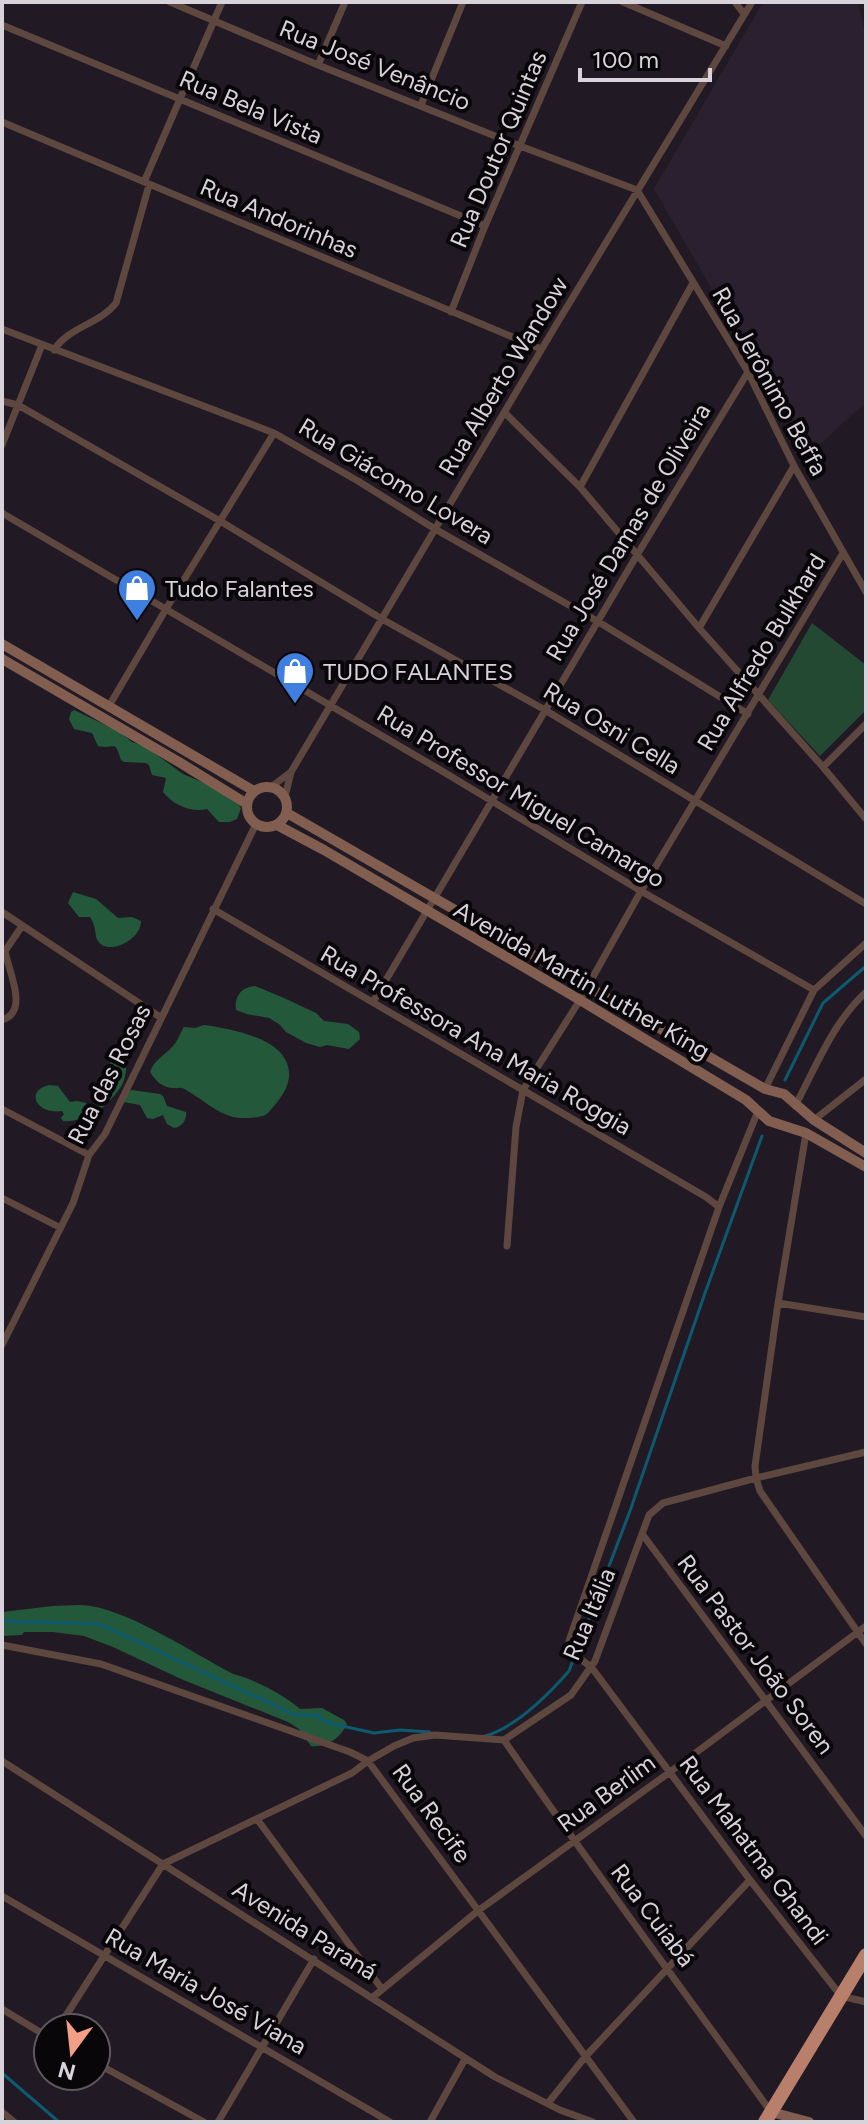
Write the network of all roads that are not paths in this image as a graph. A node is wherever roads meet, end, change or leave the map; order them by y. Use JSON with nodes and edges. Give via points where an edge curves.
{"nodes":[{"id":1,"x":170,"y":2,"type":"edge"},
{"id":2,"x":222,"y":2,"type":"edge"},
{"id":3,"x":345,"y":2,"type":"edge"},
{"id":4,"x":463,"y":2,"type":"edge"},
{"id":5,"x":582,"y":2,"type":"edge"},
{"id":6,"x":623,"y":2,"type":"edge"},
{"id":7,"x":735,"y":2,"type":"edge"},
{"id":8,"x":752,"y":2,"type":"edge"},
{"id":9,"x":744,"y":14,"type":"junction"},
{"id":10,"x":214,"y":20,"type":"junction"},
{"id":11,"x":2,"y":25,"type":"edge"},
{"id":12,"x":726,"y":46,"type":"junction"},
{"id":13,"x":318,"y":65,"type":"junction"},
{"id":14,"x":180,"y":99,"type":"junction"},
{"id":15,"x":421,"y":105,"type":"junction"},
{"id":16,"x":2,"y":122,"type":"edge"},
{"id":17,"x":520,"y":146,"type":"junction"},
{"id":18,"x":146,"y":184,"type":"junction"},
{"id":19,"x":637,"y":190,"type":"junction"},
{"id":20,"x":485,"y":226,"type":"junction"},
{"id":21,"x":693,"y":283,"type":"junction"},
{"id":22,"x":451,"y":312,"type":"junction"},
{"id":23,"x":2,"y":329,"type":"edge"},
{"id":24,"x":42,"y":345,"type":"junction"},
{"id":25,"x":541,"y":349,"type":"junction"},
{"id":26,"x":54,"y":350,"type":"junction"},
{"id":27,"x":748,"y":372,"type":"junction"},
{"id":28,"x":2,"y":401,"type":"edge"},
{"id":29,"x":18,"y":405,"type":"junction"},
{"id":30,"x":505,"y":413,"type":"junction"},
{"id":31,"x":274,"y":433,"type":"junction"},
{"id":32,"x":2,"y":445,"type":"edge"},
{"id":33,"x":794,"y":466,"type":"junction"},
{"id":34,"x":580,"y":487,"type":"junction"},
{"id":35,"x":2,"y":513,"type":"edge"},
{"id":36,"x":220,"y":521,"type":"junction"},
{"id":37,"x":435,"y":529,"type":"junction"},
{"id":38,"x":843,"y":553,"type":"junction"},
{"id":39,"x":637,"y":555,"type":"junction"},
{"id":40,"x":866,"y":592,"type":"edge"},
{"id":41,"x":166,"y":609,"type":"junction"},
{"id":42,"x":382,"y":619,"type":"junction"},
{"id":43,"x":597,"y":621,"type":"junction"},
{"id":44,"x":699,"y":628,"type":"junction"},
{"id":45,"x":2,"y":644,"type":"edge"},
{"id":46,"x":2,"y":659,"type":"edge"},
{"id":47,"x":759,"y":695,"type":"junction"},
{"id":48,"x":109,"y":706,"type":"junction"},
{"id":49,"x":330,"y":707,"type":"junction"},
{"id":50,"x":545,"y":710,"type":"junction"},
{"id":51,"x":748,"y":714,"type":"junction"},
{"id":52,"x":866,"y":724,"type":"edge"},
{"id":53,"x":823,"y":767,"type":"junction"},
{"id":54,"x":291,"y":772,"type":"junction"},
{"id":55,"x":271,"y":787,"type":"junction"},
{"id":56,"x":254,"y":791,"type":"junction"},
{"id":57,"x":285,"y":797,"type":"junction"},
{"id":58,"x":696,"y":801,"type":"junction"},
{"id":59,"x":490,"y":802,"type":"junction"},
{"id":60,"x":247,"y":804,"type":"junction"},
{"id":61,"x":287,"y":813,"type":"junction"},
{"id":62,"x":866,"y":819,"type":"edge"},
{"id":63,"x":256,"y":824,"type":"junction"},
{"id":64,"x":277,"y":825,"type":"junction"},
{"id":65,"x":641,"y":891,"type":"junction"},
{"id":66,"x":434,"y":900,"type":"junction"},
{"id":67,"x":866,"y":904,"type":"edge"},
{"id":68,"x":213,"y":909,"type":"junction"},
{"id":69,"x":2,"y":912,"type":"edge"},
{"id":70,"x":427,"y":912,"type":"junction"},
{"id":71,"x":22,"y":926,"type":"junction"},
{"id":72,"x":866,"y":943,"type":"edge"},
{"id":73,"x":587,"y":988,"type":"junction"},
{"id":74,"x":814,"y":990,"type":"junction"},
{"id":75,"x":866,"y":992,"type":"edge"},
{"id":76,"x":580,"y":1000,"type":"junction"},
{"id":77,"x":373,"y":1002,"type":"junction"},
{"id":78,"x":160,"y":1017,"type":"junction"},
{"id":79,"x":2,"y":1020,"type":"edge"},
{"id":80,"x":682,"y":1042,"type":"junction"},
{"id":81,"x":673,"y":1056,"type":"junction"},
{"id":82,"x":866,"y":1079,"type":"edge"},
{"id":83,"x":765,"y":1089,"type":"junction"},
{"id":84,"x":523,"y":1090,"type":"junction"},
{"id":85,"x":795,"y":1106,"type":"junction"},
{"id":86,"x":2,"y":1109,"type":"edge"},
{"id":87,"x":758,"y":1111,"type":"junction"},
{"id":88,"x":814,"y":1120,"type":"junction"},
{"id":89,"x":784,"y":1125,"type":"junction"},
{"id":90,"x":806,"y":1133,"type":"junction"},
{"id":91,"x":853,"y":1144,"type":"junction"},
{"id":92,"x":866,"y":1153,"type":"edge"},
{"id":93,"x":89,"y":1155,"type":"junction"},
{"id":94,"x":847,"y":1155,"type":"junction"},
{"id":95,"x":866,"y":1167,"type":"edge"},
{"id":96,"x":2,"y":1198,"type":"edge"},
{"id":97,"x":719,"y":1207,"type":"junction"},
{"id":98,"x":59,"y":1227,"type":"junction"},
{"id":99,"x":507,"y":1246,"type":"dead end"},
{"id":100,"x":778,"y":1303,"type":"junction"},
{"id":101,"x":866,"y":1317,"type":"edge"},
{"id":102,"x":2,"y":1345,"type":"edge"},
{"id":103,"x":866,"y":1452,"type":"edge"},
{"id":104,"x":756,"y":1478,"type":"junction"},
{"id":105,"x":643,"y":1535,"type":"junction"},
{"id":106,"x":866,"y":1626,"type":"edge"},
{"id":107,"x":857,"y":1633,"type":"junction"},
{"id":108,"x":866,"y":1644,"type":"edge"},
{"id":109,"x":2,"y":1645,"type":"edge"},
{"id":110,"x":592,"y":1668,"type":"junction"},
{"id":111,"x":766,"y":1699,"type":"junction"},
{"id":112,"x":504,"y":1740,"type":"junction"},
{"id":113,"x":2,"y":1761,"type":"edge"},
{"id":114,"x":368,"y":1761,"type":"junction"},
{"id":115,"x":670,"y":1772,"type":"junction"},
{"id":116,"x":257,"y":1819,"type":"junction"},
{"id":117,"x":866,"y":1836,"type":"edge"},
{"id":118,"x":573,"y":1842,"type":"junction"},
{"id":119,"x":163,"y":1864,"type":"junction"},
{"id":120,"x":750,"y":1880,"type":"junction"},
{"id":121,"x":2,"y":1896,"type":"edge"},
{"id":122,"x":479,"y":1910,"type":"junction"},
{"id":123,"x":104,"y":1955,"type":"junction"},
{"id":124,"x":866,"y":1955,"type":"edge"},
{"id":125,"x":314,"y":1959,"type":"junction"},
{"id":126,"x":668,"y":1968,"type":"junction"},
{"id":127,"x":382,"y":1989,"type":"junction"},
{"id":128,"x":841,"y":1996,"type":"junction"},
{"id":129,"x":373,"y":1997,"type":"junction"},
{"id":130,"x":866,"y":2002,"type":"edge"},
{"id":131,"x":2,"y":2009,"type":"edge"},
{"id":132,"x":68,"y":2012,"type":"edge"},
{"id":133,"x":32,"y":2027,"type":"edge"},
{"id":134,"x":263,"y":2047,"type":"junction"},
{"id":135,"x":585,"y":2057,"type":"junction"},
{"id":136,"x":465,"y":2059,"type":"junction"},
{"id":137,"x":112,"y":2072,"type":"edge"},
{"id":138,"x":548,"y":2103,"type":"junction"},
{"id":139,"x":2,"y":2112,"type":"edge"},
{"id":140,"x":768,"y":2117,"type":"edge"},
{"id":141,"x":14,"y":2122,"type":"edge"},
{"id":142,"x":204,"y":2122,"type":"edge"},
{"id":143,"x":218,"y":2122,"type":"edge"},
{"id":144,"x":390,"y":2122,"type":"edge"},
{"id":145,"x":430,"y":2122,"type":"edge"},
{"id":146,"x":593,"y":2122,"type":"edge"},
{"id":147,"x":634,"y":2122,"type":"edge"},
{"id":148,"x":809,"y":2122,"type":"edge"}],
"edges":[{"from":1,"to":10,"type":"street","name":"Rua José Venâncio"},
{"from":2,"to":10,"type":"street"},
{"from":3,"to":13,"type":"street"},
{"from":4,"to":15,"type":"street"},
{"from":5,"to":17,"type":"street","name":"Rua Doutor Quintas"},
{"from":6,"to":12,"type":"street"},
{"from":7,"to":9,"type":"street"},
{"from":8,"to":9,"type":"street","name":"Rua Alberto Wandow"},
{"from":9,"to":12,"type":"street","name":"Rua Alberto Wandow"},
{"from":10,"to":13,"type":"street","name":"Rua José Venâncio"},
{"from":10,"to":14,"type":"street"},
{"from":11,"to":14,"type":"street","name":"Rua Bela Vista"},
{"from":12,"to":19,"type":"street","name":"Rua Alberto Wandow"},
{"from":13,"to":15,"type":"street","name":"Rua José Venâncio"},
{"from":14,"to":18,"type":"street"},
{"from":14,"to":20,"type":"street","name":"Rua Bela Vista"},
{"from":15,"to":17,"type":"street","name":"Rua José Venâncio"},
{"from":16,"to":18,"type":"street","name":"Rua Andorinhas"},
{"from":17,"to":19,"type":"street","name":"Rua José Venâncio"},
{"from":17,"to":20,"type":"street","name":"Rua Doutor Quintas"},
{"from":18,"to":22,"type":"street","name":"Rua Andorinhas"},
{"from":18,"to":26,"type":"street","via":[[116,303]]},
{"from":19,"to":21,"type":"street","name":"Rua Jerônimo Beffa"},
{"from":19,"to":25,"type":"street","name":"Rua Alberto Wandow"},
{"from":20,"to":22,"type":"street","name":"Rua Doutor Quintas"},
{"from":21,"to":27,"type":"street","name":"Rua Jerônimo Beffa"},
{"from":21,"to":34,"type":"street"},
{"from":22,"to":25,"type":"street","name":"Rua Andorinhas"},
{"from":23,"to":24,"type":"street","name":"Rua Giácomo Lovera"},
{"from":24,"to":26,"type":"street","name":"Rua Giácomo Lovera"},
{"from":24,"to":29,"type":"street"},
{"from":25,"to":30,"type":"street","name":"Rua Alberto Wandow"},
{"from":26,"to":31,"type":"street","name":"Rua Giácomo Lovera"},
{"from":27,"to":33,"type":"street","name":"Rua Jerônimo Beffa"},
{"from":27,"to":39,"type":"street","name":"Rua José Damas de Oliveira"},
{"from":28,"to":29,"type":"street","name":"Rua Osni Cella"},
{"from":29,"to":32,"type":"street"},
{"from":29,"to":36,"type":"street","name":"Rua Osni Cella"},
{"from":30,"to":34,"type":"street"},
{"from":30,"to":37,"type":"street","name":"Rua Alberto Wandow"},
{"from":31,"to":36,"type":"street"},
{"from":31,"to":37,"type":"street","name":"Rua Giácomo Lovera"},
{"from":33,"to":38,"type":"street","name":"Rua Jerônimo Beffa"},
{"from":33,"to":44,"type":"street"},
{"from":34,"to":39,"type":"street"},
{"from":35,"to":41,"type":"street","name":"Rua Professor Miguel Camargo"},
{"from":36,"to":41,"type":"street"},
{"from":36,"to":42,"type":"street","name":"Rua Osni Cella"},
{"from":37,"to":42,"type":"street","name":"Rua Alberto Wandow"},
{"from":37,"to":43,"type":"street","name":"Rua Giácomo Lovera"},
{"from":38,"to":40,"type":"street","name":"Rua Jerônimo Beffa"},
{"from":38,"to":47,"type":"street","name":"Rua Alfredo Bulkhard"},
{"from":39,"to":43,"type":"street","name":"Rua José Damas de Oliveira"},
{"from":39,"to":44,"type":"street"},
{"from":41,"to":48,"type":"street"},
{"from":41,"to":49,"type":"street","name":"Rua Professor Miguel Camargo"},
{"from":42,"to":49,"type":"street","name":"Rua Alberto Wandow"},
{"from":42,"to":50,"type":"street","name":"Rua Osni Cella"},
{"from":43,"to":50,"type":"street","name":"Rua José Damas de Oliveira"},
{"from":43,"to":51,"type":"street","name":"Rua Giácomo Lovera"},
{"from":44,"to":47,"type":"street"},
{"from":45,"to":48,"type":"main road"},
{"from":46,"to":60,"type":"main road"},
{"from":47,"to":51,"type":"street","name":"Rua Alfredo Bulkhard"},
{"from":47,"to":53,"type":"street"},
{"from":48,"to":56,"type":"main road"},
{"from":49,"to":54,"type":"street","name":"Rua Alberto Wandow"},
{"from":49,"to":59,"type":"street","name":"Rua Professor Miguel Camargo"},
{"from":50,"to":58,"type":"street","name":"Rua Osni Cella"},
{"from":50,"to":59,"type":"street","name":"Rua José Damas de Oliveira"},
{"from":51,"to":58,"type":"street","name":"Rua Alfredo Bulkhard"},
{"from":52,"to":53,"type":"street"},
{"from":53,"to":62,"type":"street"},
{"from":54,"to":55,"type":"street","name":"Rua Alberto Wandow"},
{"from":54,"to":57,"type":"street","name":"Rua Alberto Wandow"},
{"from":55,"to":56,"type":"main road"},
{"from":55,"to":57,"type":"main road"},
{"from":56,"to":60,"type":"main road"},
{"from":57,"to":61,"type":"main road"},
{"from":58,"to":65,"type":"street","name":"Rua Alfredo Bulkhard"},
{"from":58,"to":67,"type":"street","name":"Rua Osni Cella"},
{"from":59,"to":65,"type":"street","name":"Rua Professor Miguel Camargo"},
{"from":59,"to":66,"type":"street","name":"Rua José Damas de Oliveira"},
{"from":60,"to":63,"type":"main road"},
{"from":61,"to":64,"type":"main road"},
{"from":61,"to":66,"type":"main road","name":"Avenida Martin Luther King"},
{"from":63,"to":64,"type":"main road"},
{"from":63,"to":68,"type":"street","name":"Rua das Rosas"},
{"from":64,"to":70,"type":"main road","name":"Avenida Martin Luther King"},
{"from":65,"to":73,"type":"street","name":"Rua Alfredo Bulkhard"},
{"from":65,"to":74,"type":"street","name":"Rua Professor Miguel Camargo"},
{"from":66,"to":70,"type":"street","name":"Rua José Damas de Oliveira"},
{"from":66,"to":73,"type":"main road","name":"Avenida Martin Luther King"},
{"from":68,"to":77,"type":"street","name":"Rua Professora Ana Maria Roggia"},
{"from":68,"to":78,"type":"street","name":"Rua das Rosas"},
{"from":69,"to":71,"type":"street"},
{"from":70,"to":76,"type":"main road","name":"Avenida Martin Luther King"},
{"from":70,"to":77,"type":"street","name":"Rua José Damas de Oliveira"},
{"from":71,"to":78,"type":"street"},
{"from":71,"to":79,"type":"street","via":[[5,951],[17,995],[12,1014]]},
{"from":72,"to":74,"type":"street"},
{"from":73,"to":76,"type":"street","name":"Rua Alfredo Bulkhard"},
{"from":73,"to":80,"type":"main road","name":"Avenida Martin Luther King"},
{"from":74,"to":83,"type":"street"},
{"from":75,"to":85,"type":"street","via":[[843,1018]]},
{"from":76,"to":81,"type":"main road","name":"Avenida Martin Luther King"},
{"from":76,"to":84,"type":"street","name":"Rua Alfredo Bulkhard"},
{"from":77,"to":84,"type":"street","name":"Rua Professora Ana Maria Roggia"},
{"from":78,"to":93,"type":"street","name":"Rua das Rosas","via":[[105,1134]]},
{"from":80,"to":81,"type":"main road"},
{"from":80,"to":83,"type":"main road","name":"Avenida Martin Luther King"},
{"from":81,"to":87,"type":"main road","name":"Avenida Martin Luther King"},
{"from":82,"to":88,"type":"street"},
{"from":83,"to":85,"type":"main road","name":"Avenida Martin Luther King","via":[[784,1094]]},
{"from":83,"to":87,"type":"main road"},
{"from":84,"to":97,"type":"street","name":"Rua Professora Ana Maria Roggia"},
{"from":84,"to":99,"type":"street","name":"Rua Alfredo Bulkhard"},
{"from":85,"to":88,"type":"main road","name":"Avenida Martin Luther King"},
{"from":85,"to":89,"type":"main road"},
{"from":86,"to":93,"type":"street"},
{"from":87,"to":89,"type":"main road","name":"Avenida Martin Luther King"},
{"from":87,"to":97,"type":"street"},
{"from":88,"to":91,"type":"main road","name":"Avenida Martin Luther King"},
{"from":89,"to":90,"type":"main road","name":"Avenida Martin Luther King"},
{"from":90,"to":94,"type":"main road","name":"Avenida Martin Luther King"},
{"from":90,"to":100,"type":"street"},
{"from":91,"to":92,"type":"main road","name":"Avenida Martin Luther King"},
{"from":91,"to":94,"type":"main road"},
{"from":93,"to":98,"type":"street","name":"Rua das Rosas"},
{"from":94,"to":95,"type":"main road","name":"Avenida Martin Luther King"},
{"from":96,"to":98,"type":"street"},
{"from":97,"to":110,"type":"street","name":"Rua Mahatma Ghandi","via":[[569,1641],[569,1650]]},
{"from":98,"to":102,"type":"street","name":"Rua das Rosas"},
{"from":100,"to":101,"type":"street"},
{"from":100,"to":104,"type":"street"},
{"from":103,"to":104,"type":"street","name":"Rua Itália"},
{"from":104,"to":105,"type":"street","name":"Rua Itália","via":[[663,1503],[649,1515]]},
{"from":104,"to":107,"type":"street"},
{"from":105,"to":110,"type":"street","name":"Rua Itália"},
{"from":105,"to":111,"type":"street","name":"Rua Pastor João Soren"},
{"from":106,"to":107,"type":"street","name":"Rua Berlim"},
{"from":107,"to":108,"type":"street"},
{"from":107,"to":111,"type":"street","name":"Rua Berlim"},
{"from":109,"to":114,"type":"street","name":"Rua Recife","via":[[101,1664]]},
{"from":110,"to":112,"type":"street","name":"Rua Itália","via":[[571,1695]]},
{"from":110,"to":115,"type":"street","name":"Rua Mahatma Ghandi"},
{"from":111,"to":115,"type":"street","name":"Rua Berlim"},
{"from":111,"to":117,"type":"street","name":"Rua Pastor João Soren"},
{"from":112,"to":114,"type":"street","via":[[413,1738]]},
{"from":112,"to":118,"type":"street","name":"Rua Cuiabá"},
{"from":113,"to":119,"type":"street","name":"Avenida Paraná"},
{"from":114,"to":116,"type":"street"},
{"from":114,"to":122,"type":"street","name":"Rua Recife"},
{"from":115,"to":118,"type":"street","name":"Rua Berlim"},
{"from":115,"to":120,"type":"street","name":"Rua Mahatma Ghandi"},
{"from":116,"to":119,"type":"street"},
{"from":116,"to":127,"type":"street"},
{"from":118,"to":122,"type":"street","name":"Rua Berlim"},
{"from":118,"to":126,"type":"street","name":"Rua Cuiabá"},
{"from":119,"to":123,"type":"street"},
{"from":119,"to":125,"type":"street","name":"Avenida Paraná"},
{"from":120,"to":126,"type":"street"},
{"from":120,"to":128,"type":"street","name":"Rua Mahatma Ghandi"},
{"from":121,"to":123,"type":"street","name":"Rua Maria José Viana"},
{"from":122,"to":127,"type":"street","name":"Rua Berlim"},
{"from":122,"to":135,"type":"street","name":"Rua Recife"},
{"from":123,"to":132,"type":"street"},
{"from":123,"to":134,"type":"street","name":"Rua Maria José Viana"},
{"from":124,"to":128,"type":"highway"},
{"from":125,"to":129,"type":"street","name":"Avenida Paraná"},
{"from":125,"to":134,"type":"street"},
{"from":126,"to":135,"type":"street"},
{"from":126,"to":140,"type":"street","name":"Rua Cuiabá"},
{"from":127,"to":129,"type":"street","name":"Rua Berlim"},
{"from":128,"to":130,"type":"street"},
{"from":128,"to":140,"type":"highway"},
{"from":129,"to":136,"type":"street","name":"Avenida Paraná"},
{"from":131,"to":133,"type":"street"},
{"from":134,"to":143,"type":"street"},
{"from":134,"to":144,"type":"street","name":"Rua Maria José Viana"},
{"from":135,"to":138,"type":"street"},
{"from":135,"to":147,"type":"street","name":"Rua Recife"},
{"from":136,"to":138,"type":"street","name":"Avenida Paraná"},
{"from":136,"to":145,"type":"street"},
{"from":137,"to":142,"type":"street"},
{"from":138,"to":146,"type":"street","name":"Avenida Paraná"},
{"from":139,"to":141,"type":"street"},
{"from":140,"to":148,"type":"main road"}]}
